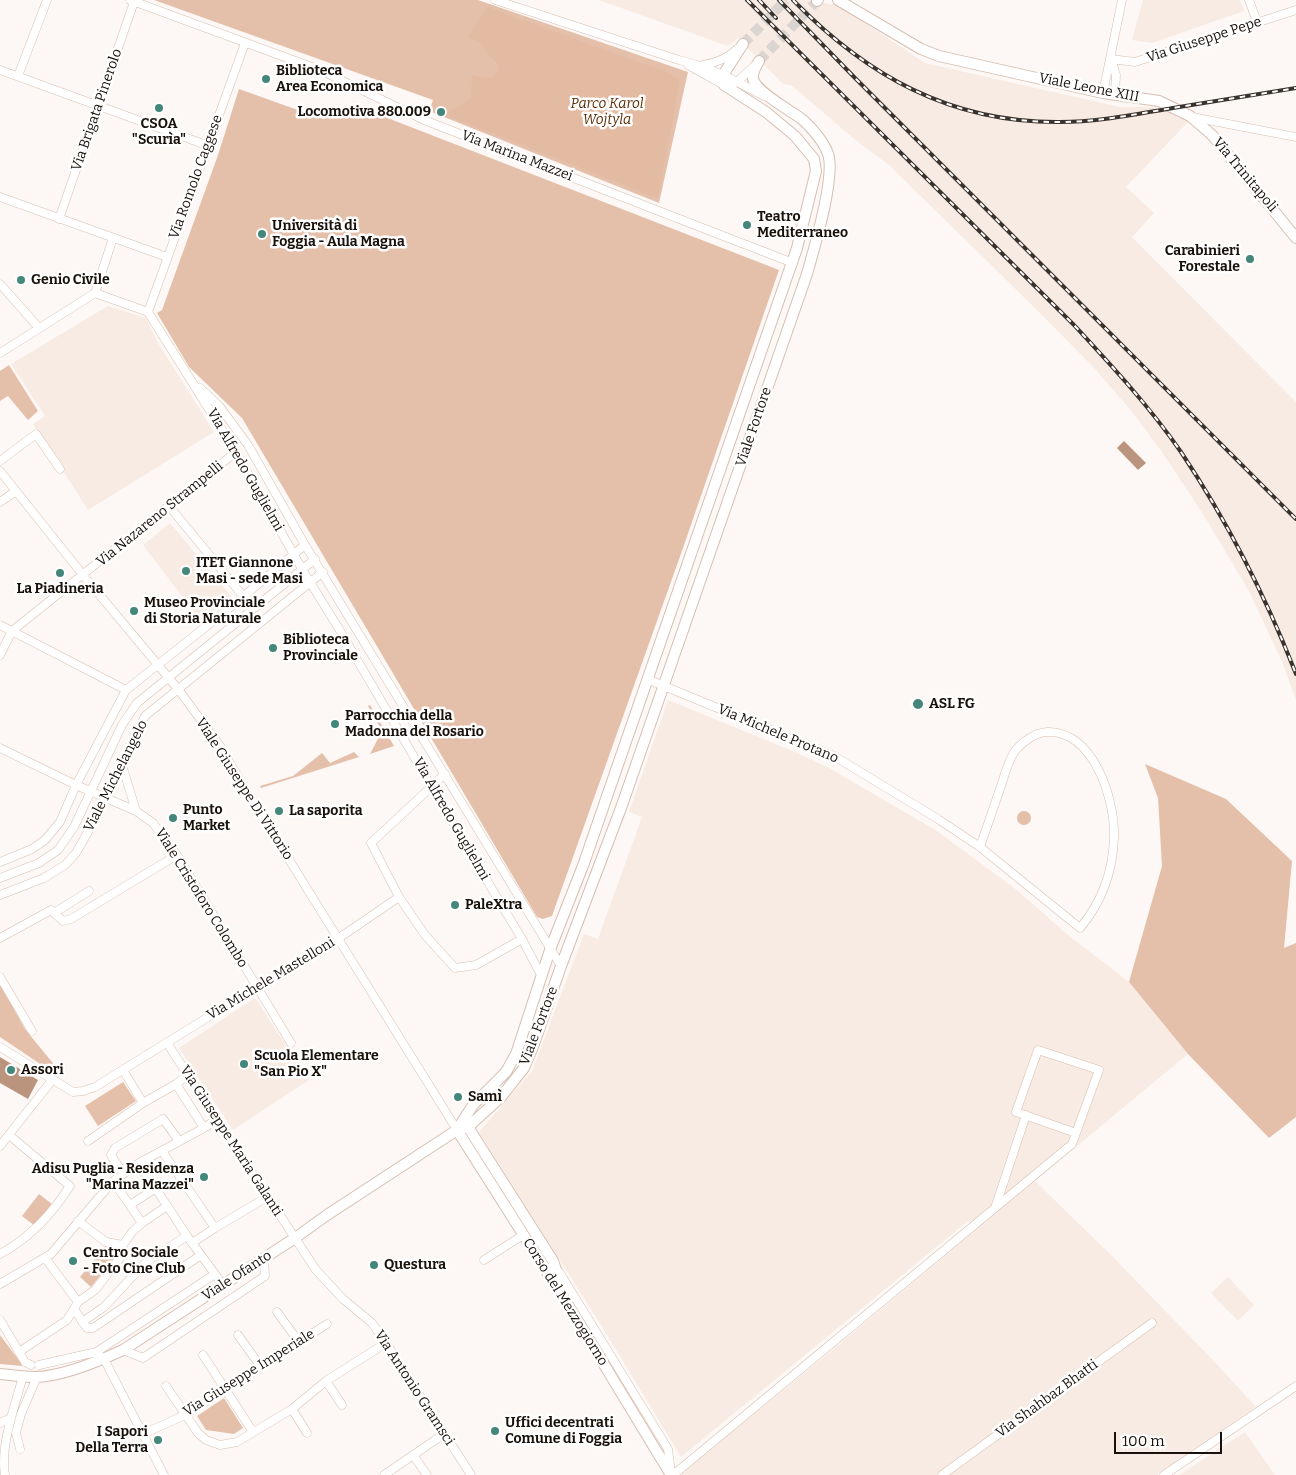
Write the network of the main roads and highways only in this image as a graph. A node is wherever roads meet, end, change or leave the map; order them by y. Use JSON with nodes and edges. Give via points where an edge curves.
{"nodes":[{"id":1,"x":838,"y":0,"type":"edge"},
{"id":2,"x":848,"y":0,"type":"edge"},
{"id":3,"x":855,"y":2,"type":"edge"},
{"id":4,"x":886,"y":27,"type":"junction"},
{"id":5,"x":743,"y":44,"type":"tunnel mouth"},
{"id":6,"x":759,"y":61,"type":"tunnel mouth"},
{"id":7,"x":1190,"y":116,"type":"joint"},
{"id":8,"x":1296,"y":238,"type":"edge"},
{"id":9,"x":793,"y":263,"type":"junction"},
{"id":10,"x":807,"y":274,"type":"junction"},
{"id":11,"x":605,"y":802,"type":"junction"},
{"id":12,"x":621,"y":808,"type":"junction"},
{"id":13,"x":468,"y":1127,"type":"junction"},
{"id":14,"x":457,"y":1130,"type":"junction"},
{"id":15,"x":568,"y":1305,"type":"junction"},
{"id":16,"x":0,"y":1374,"type":"edge"},
{"id":17,"x":672,"y":1475,"type":"edge"}],
"edges":[{"from":1,"to":4,"type":"main road","name":"Viale Leone XIII"},
{"from":2,"to":3,"type":"main road","name":"Viale Leone XIII"},
{"from":3,"to":4,"type":"main road","name":"Viale Leone XIII"},
{"from":4,"to":7,"type":"main road","name":"Viale Leone XIII","via":[[939,56],[1103,93],[1159,101]]},
{"from":5,"to":9,"type":"main road","name":"Viale Fortore","via":[[724,80],[795,136],[814,159],[816,171]]},
{"from":6,"to":10,"type":"main road","name":"Viale Fortore","via":[[753,78],[756,85],[803,120],[824,145],[831,165],[830,182]]},
{"from":7,"to":8,"type":"main road","name":"Via Trinitapoli","via":[[1212,135]]},
{"from":9,"to":10,"type":"main road"},
{"from":9,"to":11,"type":"main road","name":"Viale Fortore"},
{"from":10,"to":12,"type":"main road","name":"Viale Fortore"},
{"from":11,"to":12,"type":"main road"},
{"from":11,"to":14,"type":"main road","name":"Viale Fortore","via":[[551,947],[516,1054],[506,1072],[473,1105]]},
{"from":12,"to":13,"type":"main road","name":"Viale Fortore","via":[[524,1068],[501,1098]]},
{"from":13,"to":14,"type":"main road","name":"Viale Fortore"},
{"from":13,"to":15,"type":"main road","name":"Corso del Mezzogiorno","via":[[553,1261]]},
{"from":14,"to":15,"type":"main road","name":"Corso del Mezzogiorno"},
{"from":14,"to":16,"type":"main road","name":"Viale Ofanto","via":[[123,1350],[99,1356],[71,1370],[37,1377]]},
{"from":15,"to":17,"type":"main road","name":"Corso del Mezzogiorno"}]}
